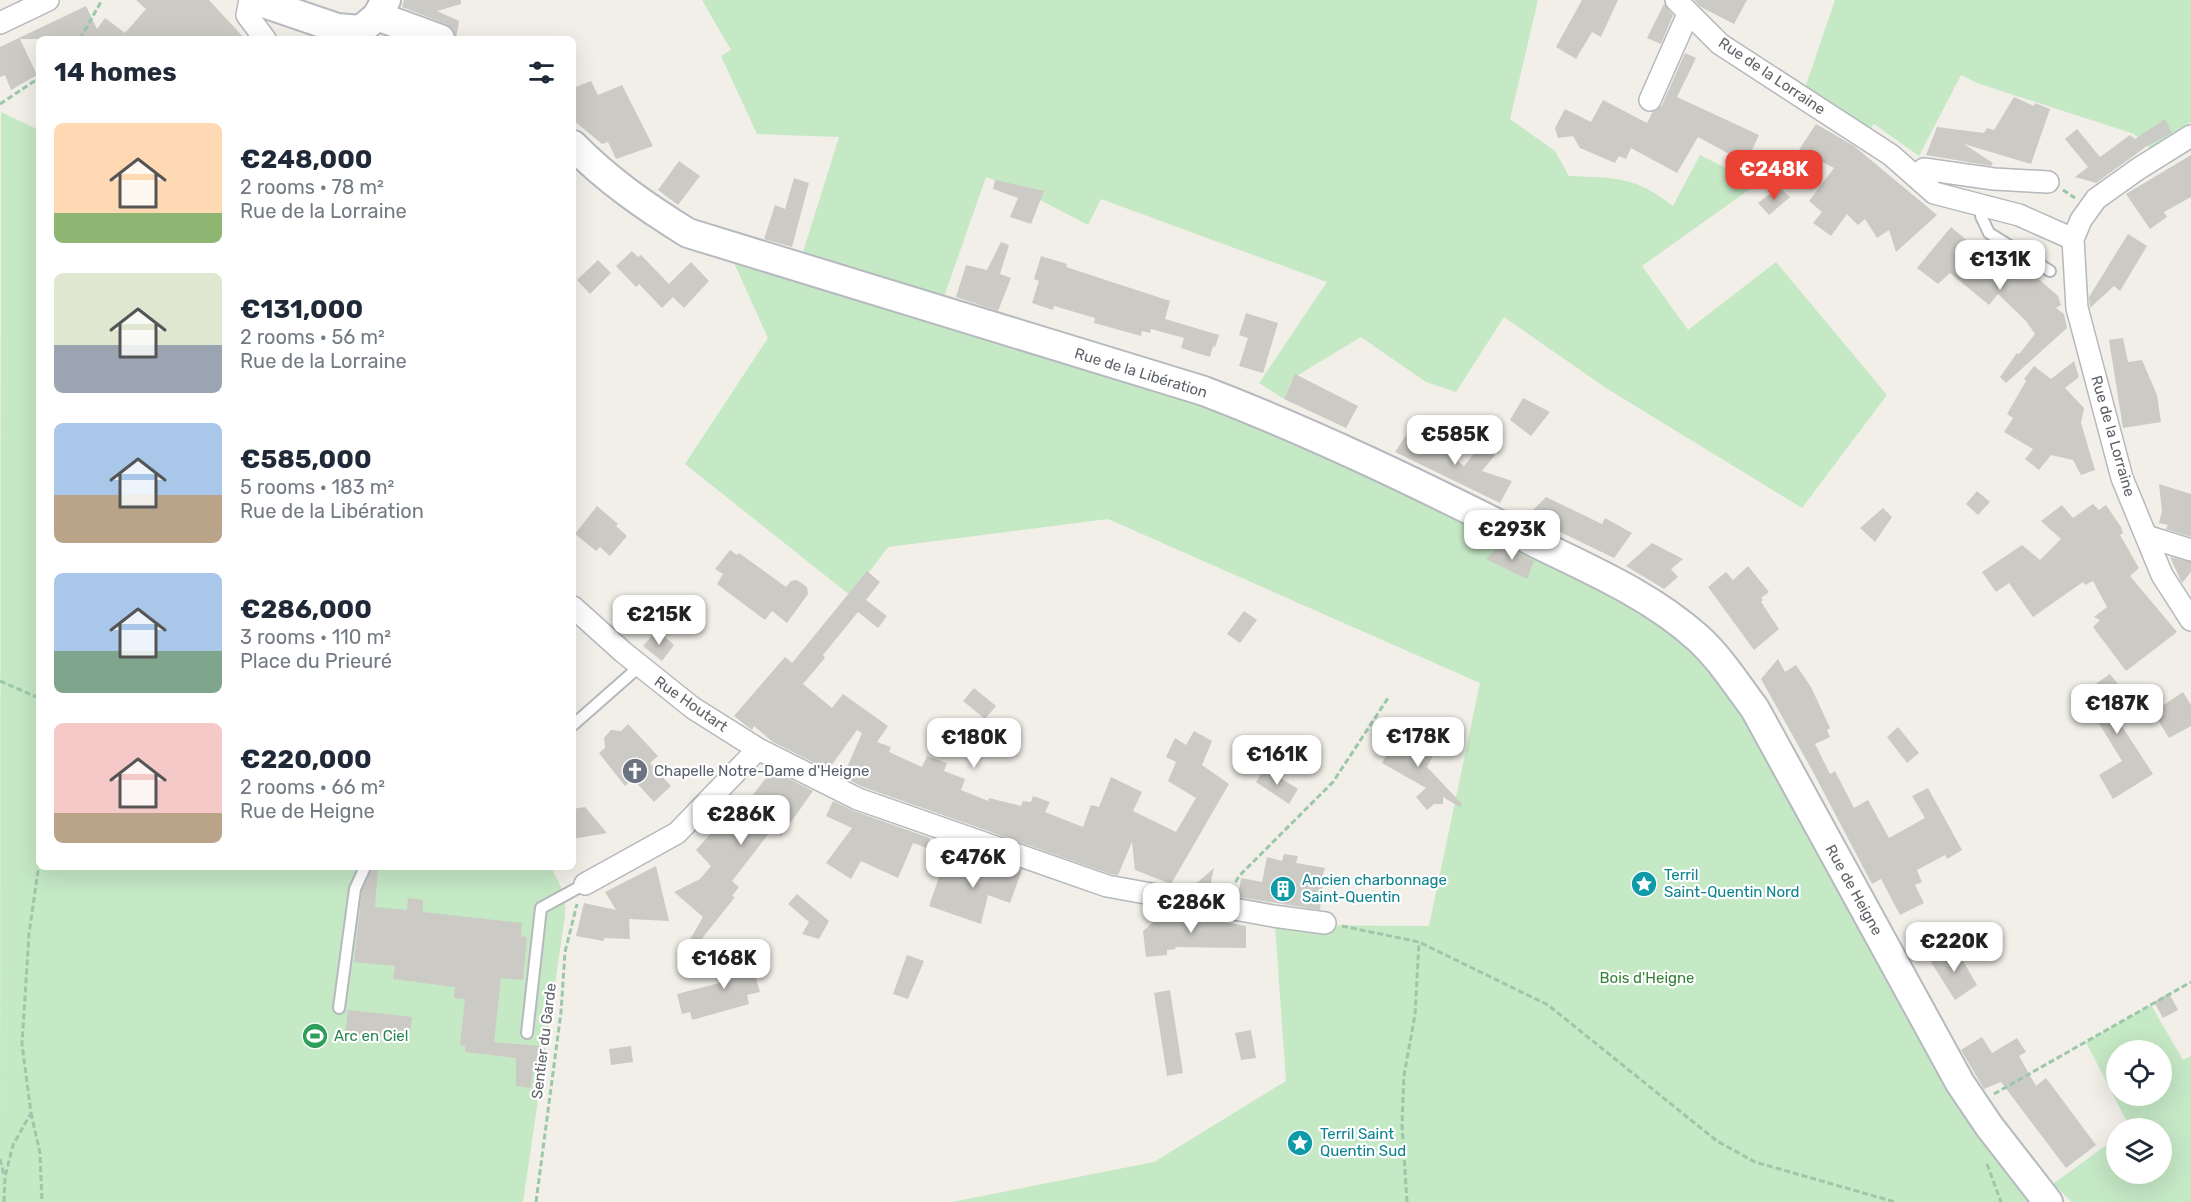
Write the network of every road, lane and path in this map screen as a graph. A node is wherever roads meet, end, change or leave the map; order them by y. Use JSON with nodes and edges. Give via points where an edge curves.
{"nodes":[{"id":1,"x":48,"y":0,"type":"edge"},
{"id":2,"x":102,"y":0,"type":"edge"},
{"id":3,"x":253,"y":0,"type":"edge"},
{"id":4,"x":1682,"y":7,"type":"edge"},
{"id":5,"x":370,"y":21,"type":"edge"},
{"id":6,"x":0,"y":23,"type":"edge"},
{"id":7,"x":82,"y":36,"type":"edge"},
{"id":8,"x":263,"y":36,"type":"edge"},
{"id":9,"x":428,"y":36,"type":"edge"},
{"id":10,"x":36,"y":80,"type":"edge"},
{"id":11,"x":1650,"y":100,"type":"dead end"},
{"id":12,"x":0,"y":104,"type":"edge"},
{"id":13,"x":2191,"y":136,"type":"edge"},
{"id":14,"x":576,"y":148,"type":"edge"},
{"id":15,"x":1917,"y":177,"type":"junction"},
{"id":16,"x":2048,"y":182,"type":"dead end"},
{"id":17,"x":1984,"y":206,"type":"junction"},
{"id":18,"x":2073,"y":239,"type":"junction"},
{"id":19,"x":2050,"y":271,"type":"dead end"},
{"id":20,"x":2146,"y":536,"type":"junction"},
{"id":21,"x":2191,"y":550,"type":"edge"},
{"id":22,"x":576,"y":610,"type":"edge"},
{"id":23,"x":2191,"y":620,"type":"edge"},
{"id":24,"x":1699,"y":639,"type":"joint"},
{"id":25,"x":640,"y":666,"type":"junction"},
{"id":26,"x":0,"y":681,"type":"edge"},
{"id":27,"x":36,"y":697,"type":"edge"},
{"id":28,"x":1388,"y":698,"type":"dead end"},
{"id":29,"x":576,"y":722,"type":"edge"},
{"id":30,"x":758,"y":749,"type":"junction"},
{"id":31,"x":38,"y":870,"type":"edge"},
{"id":32,"x":364,"y":870,"type":"edge"},
{"id":33,"x":585,"y":884,"type":"junction"},
{"id":34,"x":1221,"y":907,"type":"junction"},
{"id":35,"x":1324,"y":923,"type":"joint"},
{"id":36,"x":1419,"y":942,"type":"junction"},
{"id":37,"x":2191,"y":982,"type":"edge"},
{"id":38,"x":339,"y":1008,"type":"dead end"},
{"id":39,"x":527,"y":1033,"type":"dead end"},
{"id":40,"x":1975,"y":1105,"type":"junction"},
{"id":41,"x":31,"y":1113,"type":"junction"},
{"id":42,"x":0,"y":1159,"type":"edge"},
{"id":43,"x":5,"y":1177,"type":"junction"},
{"id":44,"x":4,"y":1202,"type":"edge"},
{"id":45,"x":42,"y":1202,"type":"edge"},
{"id":46,"x":536,"y":1202,"type":"edge"},
{"id":47,"x":1407,"y":1202,"type":"edge"},
{"id":48,"x":1895,"y":1202,"type":"edge"},
{"id":49,"x":2048,"y":1202,"type":"edge"}],
"edges":[{"from":1,"to":6,"type":"street"},
{"from":2,"to":7,"type":"path"},
{"from":3,"to":5,"type":"street","via":[[337,28]]},
{"from":3,"to":8,"type":"street","via":[[247,15]]},
{"from":4,"to":11,"type":"street","name":"Rue de la Lorraine"},
{"from":4,"to":15,"type":"street","name":"Rue de la Lorraine","via":[[1720,44],[1891,155]]},
{"from":5,"to":9,"type":"street"},
{"from":10,"to":12,"type":"path"},
{"from":13,"to":18,"type":"street","via":[[2096,199]]},
{"from":14,"to":24,"type":"street","name":"Rue de la Libération","via":[[642,204],[688,233],[1204,391],[1313,434],[1601,573],[1649,601]]},
{"from":15,"to":16,"type":"street","via":[[1924,169]]},
{"from":15,"to":17,"type":"street","name":"Rue de la Lorraine","via":[[1934,192]]},
{"from":17,"to":18,"type":"street","name":"Rue de la Lorraine","via":[[2019,215]]},
{"from":17,"to":19,"type":"lane","via":[[1981,216],[1989,232]]},
{"from":18,"to":20,"type":"street","name":"Rue de la Lorraine","via":[[2077,308],[2122,478]]},
{"from":20,"to":21,"type":"street"},
{"from":20,"to":23,"type":"street","name":"Rue de la Lorraine","via":[[2162,574]]},
{"from":22,"to":25,"type":"street","name":"Rue Houtart"},
{"from":24,"to":40,"type":"street","name":"Rue de Heigne","via":[[1755,709]]},
{"from":25,"to":29,"type":"lane"},
{"from":25,"to":30,"type":"street","name":"Rue Houtart","via":[[693,708]]},
{"from":26,"to":27,"type":"path"},
{"from":28,"to":34,"type":"path","via":[[1333,782],[1239,876]]},
{"from":30,"to":33,"type":"street","via":[[676,833]]},
{"from":30,"to":34,"type":"street","name":"Rue Houtart","via":[[858,799],[1053,869],[1107,886]]},
{"from":31,"to":41,"type":"path","via":[[28,934],[22,1044]]},
{"from":32,"to":38,"type":"lane","via":[[355,889]]},
{"from":33,"to":39,"type":"lane","via":[[541,908]]},
{"from":33,"to":46,"type":"path","name":"Sentier du Garde","via":[[565,952]]},
{"from":34,"to":35,"type":"street","name":"Rue Houtart"},
{"from":35,"to":36,"type":"path"},
{"from":36,"to":47,"type":"path","via":[[1415,1015],[1404,1075],[1402,1125]]},
{"from":36,"to":48,"type":"path","via":[[1548,1005],[1717,1141],[1755,1162]]},
{"from":37,"to":40,"type":"path"},
{"from":40,"to":49,"type":"street","name":"Rue de Heigne"},
{"from":41,"to":43,"type":"path","via":[[13,1145]]},
{"from":41,"to":45,"type":"path","via":[[40,1153]]},
{"from":42,"to":43,"type":"path"},
{"from":43,"to":44,"type":"path"}]}
